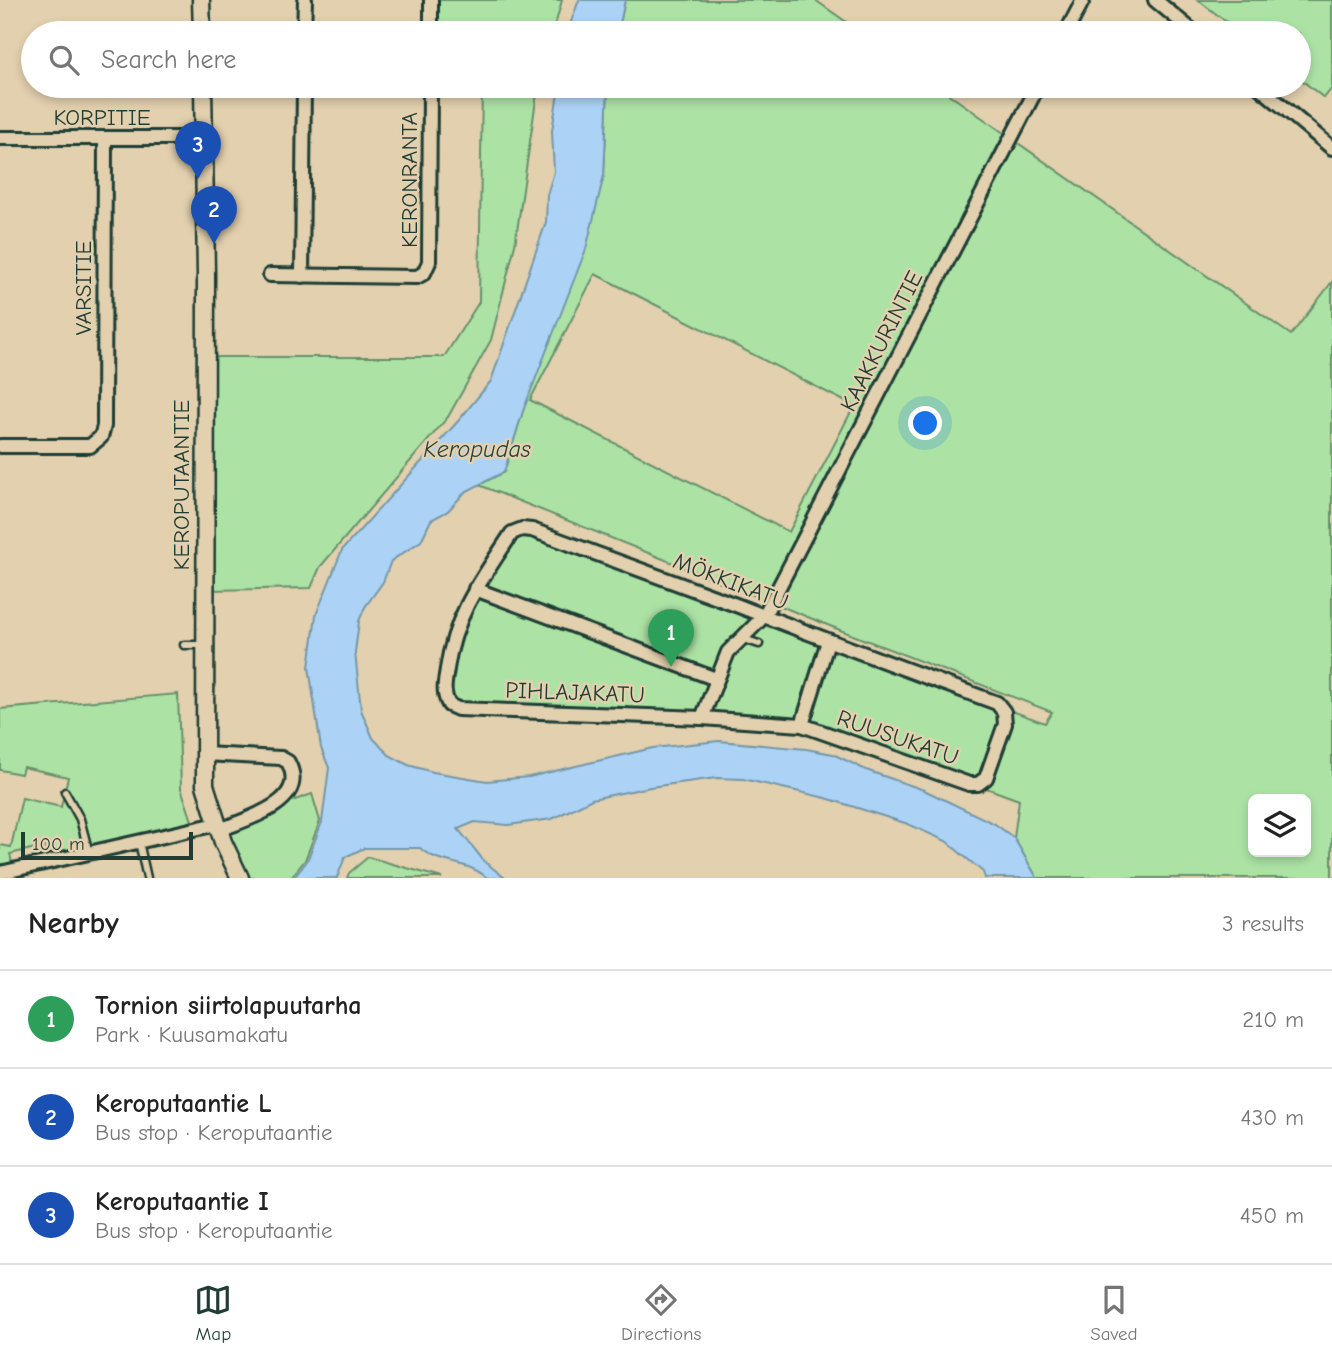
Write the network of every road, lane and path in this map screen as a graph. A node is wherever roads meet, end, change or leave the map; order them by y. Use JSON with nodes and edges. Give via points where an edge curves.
{"nodes":[{"id":1,"x":201,"y":0,"type":"edge"},
{"id":2,"x":305,"y":0,"type":"edge"},
{"id":3,"x":431,"y":0,"type":"edge"},
{"id":4,"x":1083,"y":0,"type":"edge"},
{"id":5,"x":1155,"y":0,"type":"edge"},
{"id":6,"x":202,"y":21,"type":"edge"},
{"id":7,"x":304,"y":21,"type":"edge"},
{"id":8,"x":431,"y":21,"type":"edge"},
{"id":9,"x":1072,"y":21,"type":"edge"},
{"id":10,"x":1180,"y":21,"type":"edge"},
{"id":11,"x":203,"y":98,"type":"edge"},
{"id":12,"x":304,"y":98,"type":"edge"},
{"id":13,"x":430,"y":98,"type":"edge"},
{"id":14,"x":1032,"y":98,"type":"edge"},
{"id":15,"x":1272,"y":98,"type":"edge"},
{"id":16,"x":0,"y":138,"type":"edge"},
{"id":17,"x":105,"y":138,"type":"junction"},
{"id":18,"x":204,"y":138,"type":"junction"},
{"id":19,"x":1332,"y":148,"type":"edge"},
{"id":20,"x":270,"y":275,"type":"dead end"},
{"id":21,"x":302,"y":276,"type":"junction"},
{"id":22,"x":0,"y":446,"type":"edge"},
{"id":23,"x":475,"y":589,"type":"junction"},
{"id":24,"x":764,"y":616,"type":"junction"},
{"id":25,"x":740,"y":638,"type":"junction"},
{"id":26,"x":828,"y":641,"type":"junction"},
{"id":27,"x":759,"y":644,"type":"dead end"},
{"id":28,"x":184,"y":645,"type":"dead end"},
{"id":29,"x":207,"y":645,"type":"junction"},
{"id":30,"x":716,"y":680,"type":"junction"},
{"id":31,"x":997,"y":703,"type":"joint"},
{"id":32,"x":702,"y":718,"type":"junction"},
{"id":33,"x":802,"y":725,"type":"junction"},
{"id":34,"x":204,"y":754,"type":"junction"},
{"id":35,"x":65,"y":792,"type":"dead end"},
{"id":36,"x":219,"y":827,"type":"junction"},
{"id":37,"x":139,"y":842,"type":"junction"},
{"id":38,"x":89,"y":853,"type":"junction"},
{"id":39,"x":0,"y":872,"type":"edge"},
{"id":40,"x":147,"y":878,"type":"edge"},
{"id":41,"x":240,"y":878,"type":"edge"}],
"edges":[{"from":1,"to":6,"type":"street"},
{"from":2,"to":7,"type":"street"},
{"from":3,"to":8,"type":"street"},
{"from":4,"to":9,"type":"street"},
{"from":5,"to":10,"type":"street"},
{"from":11,"to":18,"type":"street","name":"KEROPUTAANTIE"},
{"from":12,"to":21,"type":"street"},
{"from":13,"to":21,"type":"street","name":"KERONRANTA","via":[[429,261],[424,273],[417,277]]},
{"from":14,"to":24,"type":"street","name":"KAAKKURINTIE"},
{"from":15,"to":19,"type":"street"},
{"from":16,"to":17,"type":"street","name":"KORPITIE"},
{"from":17,"to":18,"type":"street","name":"KORPITIE"},
{"from":17,"to":22,"type":"street","name":"VARSITIE","via":[[101,437],[90,446]]},
{"from":18,"to":29,"type":"street","name":"KEROPUTAANTIE"},
{"from":20,"to":21,"type":"street"},
{"from":23,"to":24,"type":"street","name":"MÖKKIKATU","via":[[512,533],[522,529]]},
{"from":23,"to":30,"type":"street"},
{"from":23,"to":32,"type":"street","name":"PIHLAJAKATU","via":[[451,641],[443,694],[449,705],[458,709]]},
{"from":24,"to":25,"type":"street"},
{"from":24,"to":26,"type":"street","name":"MÖKKIKATU"},
{"from":25,"to":27,"type":"lane"},
{"from":25,"to":30,"type":"street"},
{"from":26,"to":31,"type":"street","name":"MÖKKIKATU"},
{"from":26,"to":33,"type":"street","name":"RUUSUKATU"},
{"from":28,"to":29,"type":"lane"},
{"from":29,"to":34,"type":"street","name":"KEROPUTAANTIE"},
{"from":30,"to":32,"type":"street"},
{"from":31,"to":33,"type":"street","name":"RUUSUKATU","via":[[1005,724],[986,778],[978,784]]},
{"from":32,"to":33,"type":"street"},
{"from":34,"to":36,"type":"street","name":"KEROPUTAANTIE","via":[[205,785]]},
{"from":34,"to":36,"type":"street","via":[[281,758],[288,762],[294,780],[276,806]]},
{"from":35,"to":38,"type":"lane","via":[[80,819]]},
{"from":36,"to":37,"type":"street"},
{"from":36,"to":41,"type":"street","name":"KEROPUTAANTIE"},
{"from":37,"to":38,"type":"street"},
{"from":37,"to":40,"type":"lane"},
{"from":38,"to":39,"type":"street"}]}
